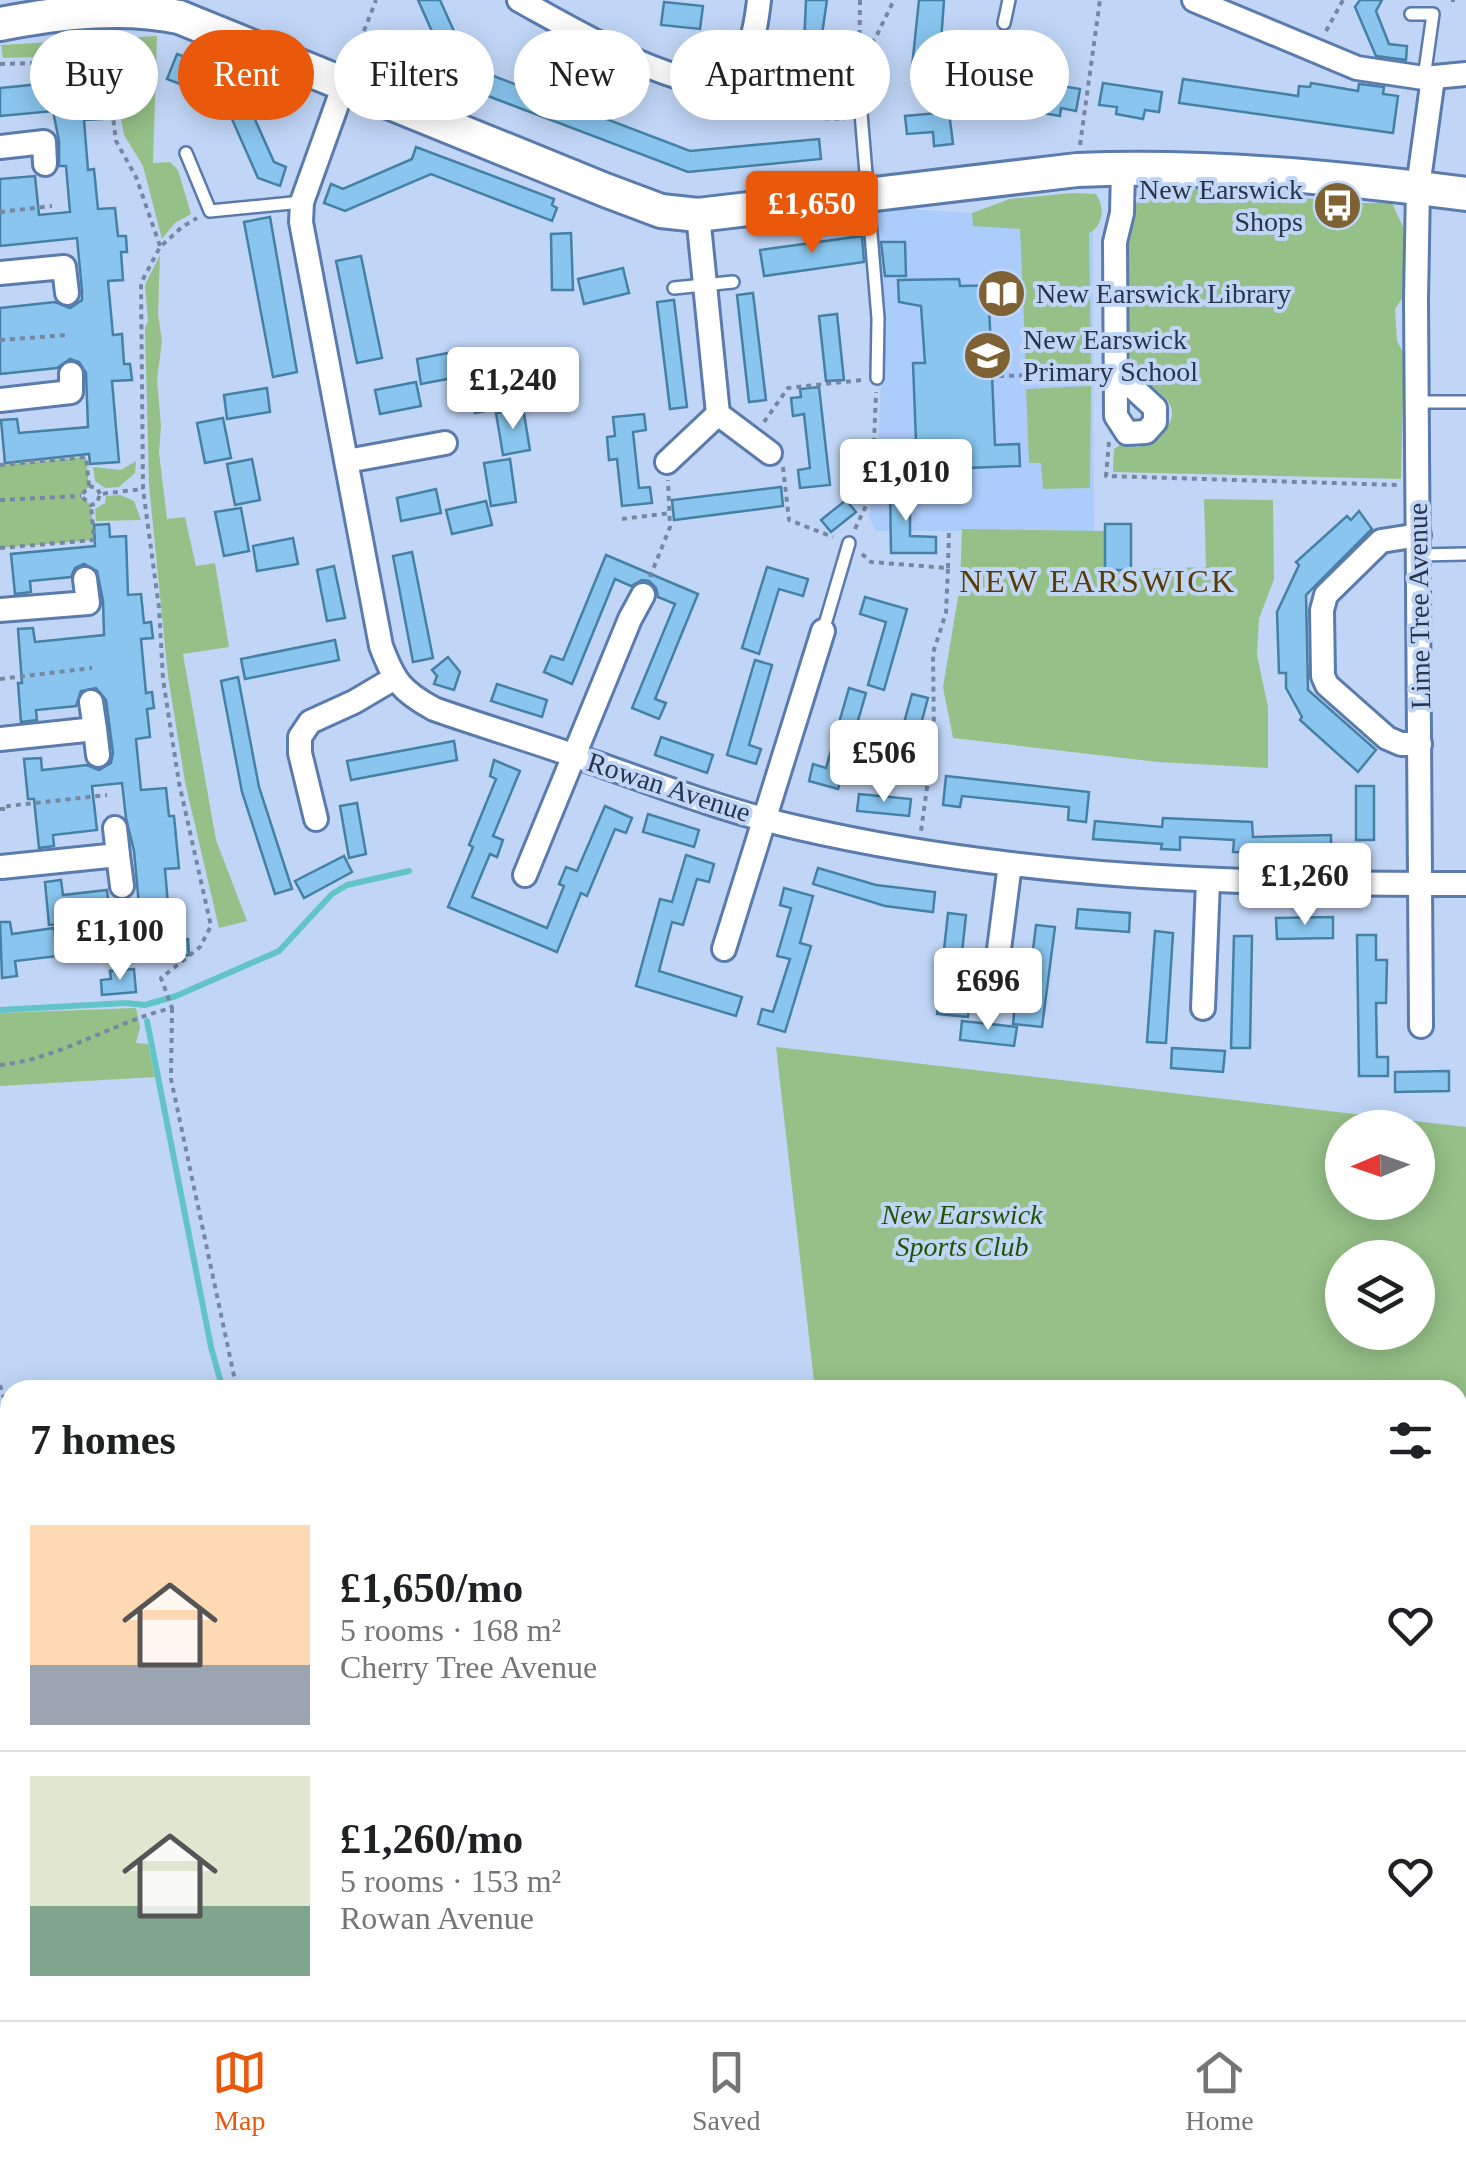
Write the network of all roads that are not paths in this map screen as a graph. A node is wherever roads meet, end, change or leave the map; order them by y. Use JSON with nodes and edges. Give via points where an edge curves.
{"nodes":[{"id":1,"x":519,"y":0,"type":"edge"},
{"id":2,"x":759,"y":0,"type":"edge"},
{"id":3,"x":1009,"y":0,"type":"edge"},
{"id":4,"x":1194,"y":0,"type":"edge"},
{"id":5,"x":152,"y":6,"type":"edge"},
{"id":6,"x":1411,"y":14,"type":"dead end"},
{"id":7,"x":1004,"y":23,"type":"dead end"},
{"id":8,"x":0,"y":24,"type":"edge"},
{"id":9,"x":1466,"y":74,"type":"edge"},
{"id":10,"x":334,"y":77,"type":"edge"},
{"id":11,"x":1429,"y":78,"type":"junction"},
{"id":12,"x":334,"y":115,"type":"edge"},
{"id":13,"x":439,"y":120,"type":"edge"},
{"id":14,"x":860,"y":120,"type":"edge"},
{"id":15,"x":43,"y":142,"type":"dead end"},
{"id":16,"x":0,"y":148,"type":"edge"},
{"id":17,"x":186,"y":153,"type":"dead end"},
{"id":18,"x":1123,"y":168,"type":"junction"},
{"id":19,"x":1418,"y":188,"type":"junction"},
{"id":20,"x":868,"y":194,"type":"junction"},
{"id":21,"x":1466,"y":194,"type":"edge"},
{"id":22,"x":302,"y":202,"type":"junction"},
{"id":23,"x":698,"y":215,"type":"junction"},
{"id":24,"x":0,"y":273,"type":"edge"},
{"id":25,"x":734,"y":282,"type":"dead end"},
{"id":26,"x":705,"y":285,"type":"junction"},
{"id":27,"x":674,"y":288,"type":"dead end"},
{"id":28,"x":67,"y":293,"type":"dead end"},
{"id":29,"x":1118,"y":374,"type":"junction"},
{"id":30,"x":877,"y":378,"type":"road end"},
{"id":31,"x":72,"y":392,"type":"dead end"},
{"id":32,"x":0,"y":400,"type":"edge"},
{"id":33,"x":1416,"y":402,"type":"junction"},
{"id":34,"x":1466,"y":402,"type":"edge"},
{"id":35,"x":718,"y":414,"type":"junction"},
{"id":36,"x":445,"y":443,"type":"dead end"},
{"id":37,"x":761,"y":446,"type":"road end"},
{"id":38,"x":347,"y":461,"type":"junction"},
{"id":39,"x":667,"y":462,"type":"road end"},
{"id":40,"x":849,"y":542,"type":"road end"},
{"id":41,"x":1419,"y":545,"type":"junction"},
{"id":42,"x":1466,"y":554,"type":"edge"},
{"id":43,"x":85,"y":579,"type":"dead end"},
{"id":44,"x":643,"y":595,"type":"road end"},
{"id":45,"x":88,"y":603,"type":"junction"},
{"id":46,"x":0,"y":610,"type":"edge"},
{"id":47,"x":91,"y":628,"type":"dead end"},
{"id":48,"x":823,"y":631,"type":"joint"},
{"id":49,"x":393,"y":679,"type":"junction"},
{"id":50,"x":91,"y":702,"type":"dead end"},
{"id":51,"x":94,"y":730,"type":"junction"},
{"id":52,"x":0,"y":740,"type":"edge"},
{"id":53,"x":1420,"y":744,"type":"junction"},
{"id":54,"x":98,"y":755,"type":"dead end"},
{"id":55,"x":576,"y":756,"type":"junction"},
{"id":56,"x":316,"y":818,"type":"dead end"},
{"id":57,"x":764,"y":819,"type":"junction"},
{"id":58,"x":115,"y":828,"type":"dead end"},
{"id":59,"x":0,"y":850,"type":"edge"},
{"id":60,"x":118,"y":855,"type":"junction"},
{"id":61,"x":1010,"y":864,"type":"junction"},
{"id":62,"x":1,"y":870,"type":"edge"},
{"id":63,"x":525,"y":875,"type":"dead end"},
{"id":64,"x":1208,"y":882,"type":"junction"},
{"id":65,"x":1420,"y":884,"type":"junction"},
{"id":66,"x":1466,"y":884,"type":"edge"},
{"id":67,"x":122,"y":886,"type":"dead end"},
{"id":68,"x":724,"y":950,"type":"dead end"},
{"id":69,"x":996,"y":965,"type":"dead end"},
{"id":70,"x":1203,"y":1008,"type":"dead end"},
{"id":71,"x":1421,"y":1025,"type":"dead end"}],
"edges":[{"from":1,"to":2,"type":"street","via":[[690,82],[714,84],[744,61]]},
{"from":3,"to":7,"type":"lane"},
{"from":4,"to":11,"type":"street","via":[[1357,68]]},
{"from":5,"to":8,"type":"street"},
{"from":5,"to":10,"type":"street"},
{"from":6,"to":11,"type":"lane","via":[[1433,14]]},
{"from":9,"to":11,"type":"street"},
{"from":11,"to":19,"type":"street","name":"Lime Tree Avenue"},
{"from":12,"to":22,"type":"street"},
{"from":13,"to":23,"type":"street","via":[[661,211]]},
{"from":14,"to":20,"type":"lane"},
{"from":15,"to":16,"type":"street"},
{"from":17,"to":22,"type":"lane","via":[[210,211]]},
{"from":18,"to":19,"type":"street"},
{"from":18,"to":20,"type":"street"},
{"from":18,"to":29,"type":"street","via":[[1115,242]]},
{"from":19,"to":21,"type":"street"},
{"from":19,"to":33,"type":"street","name":"Lime Tree Avenue"},
{"from":20,"to":23,"type":"street"},
{"from":20,"to":30,"type":"lane","via":[[880,335]]},
{"from":22,"to":38,"type":"street"},
{"from":23,"to":26,"type":"street"},
{"from":24,"to":28,"type":"street","via":[[63,256]]},
{"from":25,"to":26,"type":"lane"},
{"from":26,"to":27,"type":"lane"},
{"from":26,"to":35,"type":"street"},
{"from":29,"to":29,"type":"street","via":[[1151,402],[1156,415],[1140,435],[1118,422]]},
{"from":31,"to":32,"type":"street"},
{"from":33,"to":34,"type":"lane"},
{"from":33,"to":41,"type":"street","name":"Lime Tree Avenue"},
{"from":35,"to":37,"type":"street"},
{"from":35,"to":39,"type":"street"},
{"from":36,"to":38,"type":"street"},
{"from":38,"to":49,"type":"street"},
{"from":40,"to":48,"type":"lane"},
{"from":41,"to":42,"type":"lane"},
{"from":41,"to":53,"type":"street","name":"Lime Tree Avenue"},
{"from":41,"to":53,"type":"street","via":[[1399,536],[1381,542],[1326,595],[1322,610],[1327,684],[1387,738]]},
{"from":43,"to":45,"type":"street"},
{"from":44,"to":55,"type":"street"},
{"from":45,"to":46,"type":"street"},
{"from":45,"to":47,"type":"street"},
{"from":48,"to":57,"type":"street"},
{"from":49,"to":55,"type":"street","name":"Rowan Avenue","via":[[434,709]]},
{"from":49,"to":56,"type":"street","via":[[310,722],[300,737]]},
{"from":50,"to":51,"type":"street"},
{"from":51,"to":52,"type":"street"},
{"from":51,"to":54,"type":"street"},
{"from":53,"to":65,"type":"street","name":"Lime Tree Avenue"},
{"from":55,"to":57,"type":"street","name":"Rowan Avenue"},
{"from":55,"to":63,"type":"street"},
{"from":57,"to":61,"type":"street","name":"Rowan Avenue"},
{"from":57,"to":68,"type":"street"},
{"from":58,"to":60,"type":"street"},
{"from":59,"to":62,"type":"street"},
{"from":60,"to":62,"type":"street"},
{"from":60,"to":67,"type":"street"},
{"from":61,"to":64,"type":"street","name":"Rowan Avenue"},
{"from":61,"to":69,"type":"street"},
{"from":64,"to":65,"type":"street","name":"Rowan Avenue"},
{"from":64,"to":70,"type":"street"},
{"from":65,"to":66,"type":"street","name":"Rowan Avenue"},
{"from":65,"to":71,"type":"street","name":"Lime Tree Avenue"}]}
